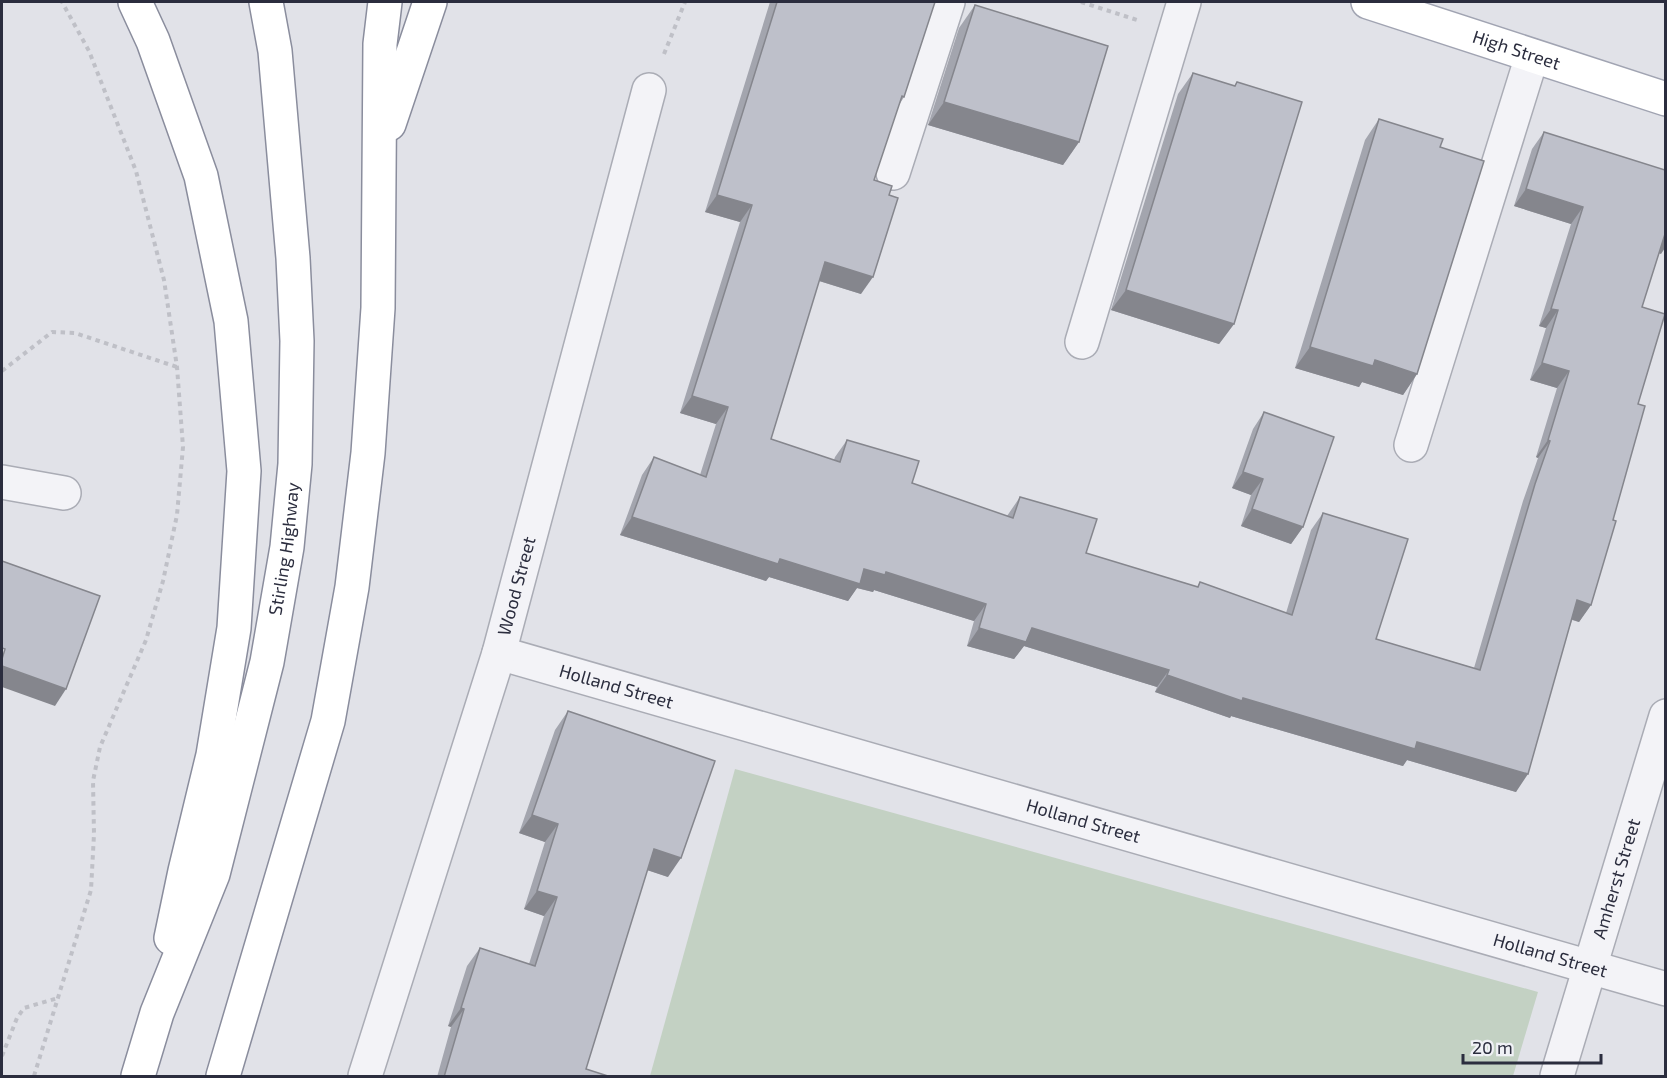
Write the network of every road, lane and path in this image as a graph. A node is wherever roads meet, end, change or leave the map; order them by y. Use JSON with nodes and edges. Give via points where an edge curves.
{"nodes":[{"id":1,"x":62,"y":2,"type":"edge"},
{"id":2,"x":135,"y":2,"type":"edge"},
{"id":3,"x":266,"y":2,"type":"edge"},
{"id":4,"x":385,"y":2,"type":"edge"},
{"id":5,"x":430,"y":2,"type":"edge"},
{"id":6,"x":685,"y":2,"type":"edge"},
{"id":7,"x":948,"y":2,"type":"edge"},
{"id":8,"x":1081,"y":2,"type":"edge"},
{"id":9,"x":1368,"y":2,"type":"edge"},
{"id":10,"x":1180,"y":16,"type":"edge"},
{"id":11,"x":1532,"y":56,"type":"junction"},
{"id":12,"x":649,"y":90,"type":"joint"},
{"id":13,"x":1665,"y":99,"type":"edge"},
{"id":14,"x":380,"y":151,"type":"junction"},
{"id":15,"x":893,"y":173,"type":"dead end"},
{"id":16,"x":1082,"y":342,"type":"dead end"},
{"id":17,"x":177,"y":366,"type":"junction"},
{"id":18,"x":2,"y":371,"type":"edge"},
{"id":19,"x":1411,"y":445,"type":"dead end"},
{"id":20,"x":2,"y":483,"type":"edge"},
{"id":21,"x":64,"y":493,"type":"dead end"},
{"id":22,"x":499,"y":653,"type":"junction"},
{"id":23,"x":1665,"y":716,"type":"edge"},
{"id":24,"x":1591,"y":967,"type":"junction"},
{"id":25,"x":1665,"y":989,"type":"edge"},
{"id":26,"x":59,"y":998,"type":"junction"},
{"id":27,"x":157,"y":1013,"type":"junction"},
{"id":28,"x":2,"y":1056,"type":"edge"},
{"id":29,"x":34,"y":1077,"type":"edge"},
{"id":30,"x":138,"y":1077,"type":"edge"},
{"id":31,"x":223,"y":1077,"type":"edge"},
{"id":32,"x":365,"y":1077,"type":"edge"},
{"id":33,"x":1557,"y":1077,"type":"edge"}],
"edges":[{"from":1,"to":17,"type":"path","via":[[89,51],[136,171],[164,280]]},
{"from":2,"to":27,"type":"main road","via":[[201,176],[231,321],[244,471],[234,628],[213,755],[184,871]]},
{"from":3,"to":27,"type":"main road","name":"Stirling Highway","via":[[275,51],[297,341],[295,464],[287,547],[267,662],[213,874]]},
{"from":4,"to":14,"type":"main road","via":[[380,44]]},
{"from":5,"to":14,"type":"main road"},
{"from":6,"to":12,"type":"path"},
{"from":7,"to":15,"type":"street"},
{"from":8,"to":10,"type":"path"},
{"from":9,"to":11,"type":"main road","name":"High Street"},
{"from":10,"to":16,"type":"street"},
{"from":11,"to":13,"type":"main road","name":"High Street"},
{"from":11,"to":19,"type":"street"},
{"from":12,"to":22,"type":"street","name":"Wood Street"},
{"from":14,"to":31,"type":"main road","via":[[378,308],[368,453],[352,587],[328,721]]},
{"from":17,"to":18,"type":"path","via":[[75,333],[52,332]]},
{"from":17,"to":26,"type":"path","via":[[183,447],[177,515],[146,640],[100,747],[93,781],[91,890]]},
{"from":20,"to":21,"type":"street"},
{"from":22,"to":24,"type":"street","name":"Holland Street"},
{"from":22,"to":32,"type":"street","name":"Wood Street"},
{"from":23,"to":24,"type":"street","name":"Amherst Street"},
{"from":24,"to":25,"type":"street","name":"Holland Street"},
{"from":24,"to":33,"type":"street","name":"Amherst Street"},
{"from":26,"to":28,"type":"path","via":[[24,1008],[16,1018]]},
{"from":26,"to":29,"type":"path"},
{"from":27,"to":30,"type":"main road","name":"Stirling Highway"}]}
